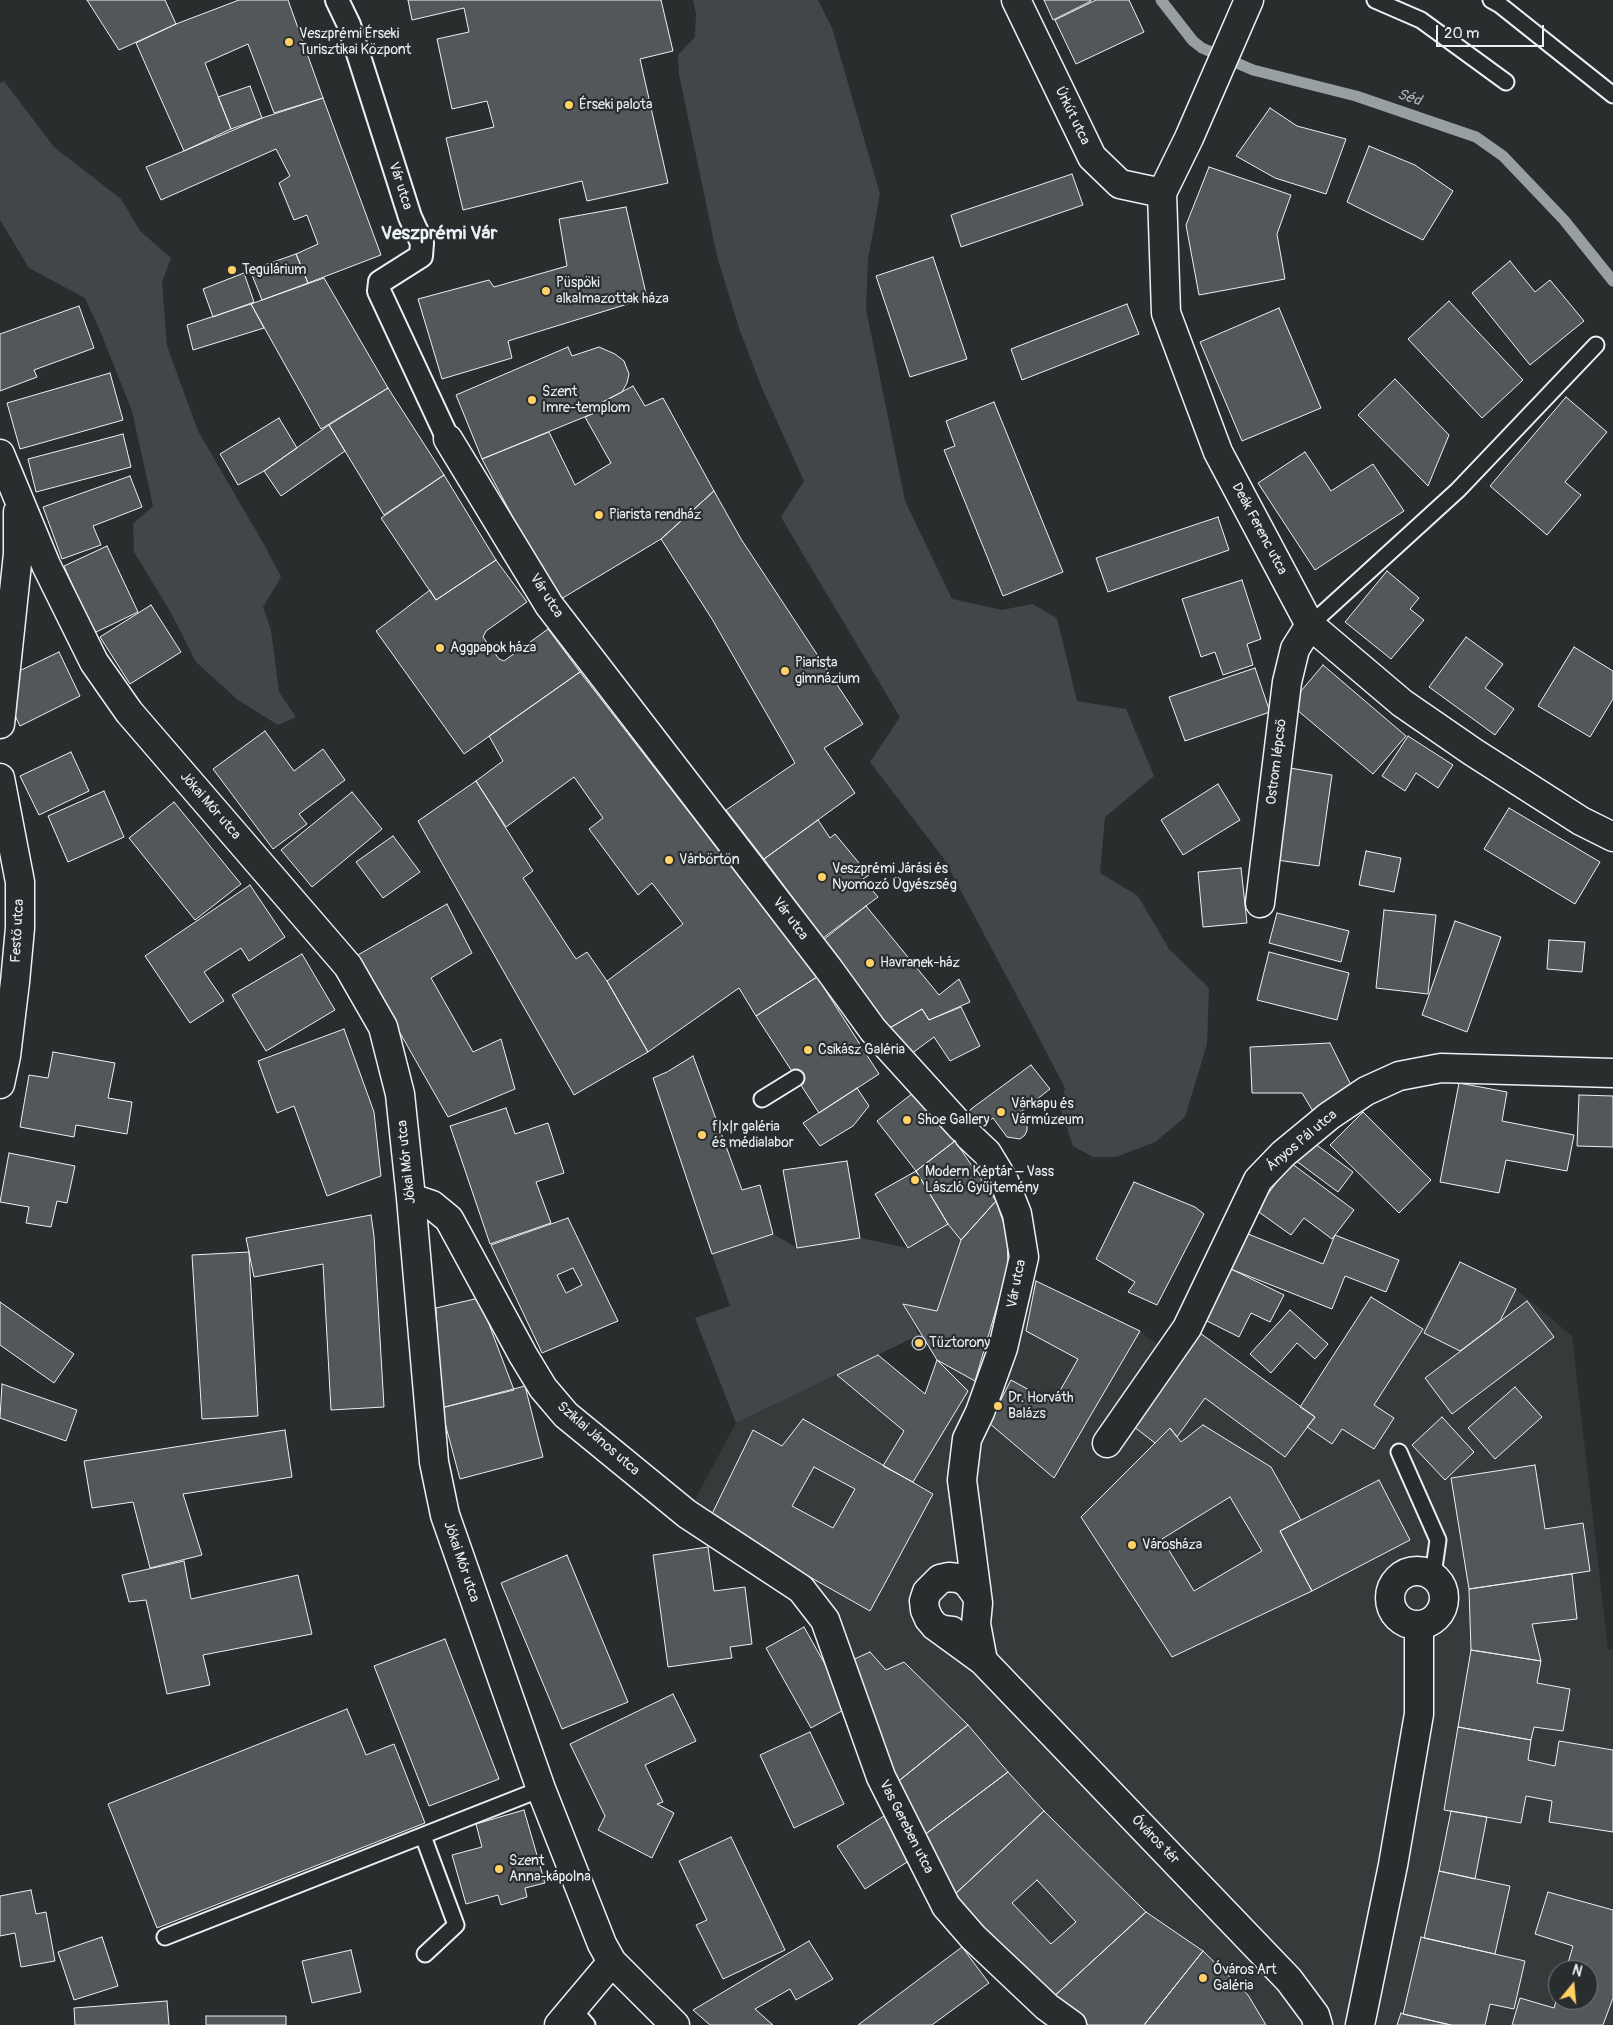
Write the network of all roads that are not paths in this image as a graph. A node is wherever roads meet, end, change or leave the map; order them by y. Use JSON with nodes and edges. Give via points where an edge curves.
{"nodes":[{"id":1,"x":337,"y":0,"type":"edge"},
{"id":2,"x":1016,"y":0,"type":"edge"},
{"id":3,"x":1248,"y":0,"type":"edge"},
{"id":4,"x":1375,"y":0,"type":"edge"},
{"id":5,"x":1491,"y":0,"type":"edge"},
{"id":6,"x":1506,"y":82,"type":"dead end"},
{"id":7,"x":1613,"y":95,"type":"edge"},
{"id":8,"x":1162,"y":193,"type":"junction"},
{"id":9,"x":1596,"y":345,"type":"dead end"},
{"id":10,"x":448,"y":439,"type":"joint"},
{"id":11,"x":0,"y":454,"type":"edge"},
{"id":12,"x":18,"y":498,"type":"junction"},
{"id":13,"x":1310,"y":625,"type":"junction"},
{"id":14,"x":0,"y":724,"type":"edge"},
{"id":15,"x":0,"y":778,"type":"edge"},
{"id":16,"x":1613,"y":837,"type":"edge"},
{"id":17,"x":1260,"y":903,"type":"dead end"},
{"id":18,"x":1613,"y":1073,"type":"edge"},
{"id":19,"x":796,"y":1078,"type":"dead end"},
{"id":20,"x":0,"y":1084,"type":"edge"},
{"id":21,"x":762,"y":1099,"type":"dead end"},
{"id":22,"x":411,"y":1198,"type":"junction"},
{"id":23,"x":1107,"y":1443,"type":"dead end"},
{"id":24,"x":1398,"y":1452,"type":"dead end"},
{"id":25,"x":1433,"y":1576,"type":"junction"},
{"id":26,"x":801,"y":1589,"type":"joint"},
{"id":27,"x":977,"y":1604,"type":"junction"},
{"id":28,"x":1419,"y":1625,"type":"junction"},
{"id":29,"x":935,"y":1626,"type":"junction"},
{"id":30,"x":983,"y":1661,"type":"junction"},
{"id":31,"x":541,"y":1789,"type":"junction"},
{"id":32,"x":423,"y":1836,"type":"junction"},
{"id":33,"x":165,"y":1936,"type":"dead end"},
{"id":34,"x":425,"y":1954,"type":"dead end"},
{"id":35,"x":612,"y":1962,"type":"junction"},
{"id":36,"x":573,"y":2020,"type":"edge"},
{"id":37,"x":675,"y":2025,"type":"edge"},
{"id":38,"x":1072,"y":2025,"type":"edge"},
{"id":39,"x":1318,"y":2025,"type":"edge"},
{"id":40,"x":1360,"y":2025,"type":"edge"}],
"edges":[{"from":1,"to":10,"type":"street","name":"Vár utca","via":[[422,244],[421,256],[380,282],[379,291]]},
{"from":2,"to":8,"type":"street","name":"Úrkút utca","via":[[1092,157],[1120,184]]},
{"from":3,"to":8,"type":"street","name":"Deák Ferenc utca","via":[[1190,138]]},
{"from":4,"to":6,"type":"lane","via":[[1421,20]]},
{"from":5,"to":7,"type":"lane"},
{"from":8,"to":13,"type":"street","name":"Deák Ferenc utca","via":[[1166,313],[1218,452]]},
{"from":9,"to":13,"type":"lane","via":[[1458,490]]},
{"from":10,"to":27,"type":"street","name":"Vár utca","via":[[550,605],[828,968],[865,1034],[987,1154],[1004,1181],[1017,1214],[1024,1257],[1003,1348],[967,1439],[962,1480]]},
{"from":11,"to":12,"type":"street","name":"Jókai Mór utca"},
{"from":12,"to":14,"type":"street","via":[[18,554]]},
{"from":12,"to":22,"type":"street","name":"Jókai Mór utca","via":[[46,565],[94,662],[129,712],[348,966],[379,1019],[400,1094]]},
{"from":13,"to":16,"type":"street","name":"Deák Ferenc utca","via":[[1402,703],[1581,821]]},
{"from":13,"to":17,"type":"street","name":"Ostrom lépcső","via":[[1295,649],[1287,682]]},
{"from":15,"to":20,"type":"street","name":"Festő utca","via":[[20,882],[20,928]]},
{"from":18,"to":23,"type":"street","name":"Ányos Pál utca","via":[[1441,1068],[1399,1076],[1366,1091],[1330,1116],[1283,1154],[1258,1180],[1187,1328]]},
{"from":19,"to":21,"type":"lane"},
{"from":22,"to":26,"type":"street","name":"Sziklai János utca","via":[[432,1205],[449,1218],[523,1355],[543,1388],[566,1415],[687,1514]]},
{"from":22,"to":31,"type":"street","name":"Jókai Mór utca","via":[[434,1462],[445,1515]]},
{"from":24,"to":25,"type":"lane","via":[[1438,1540]]},
{"from":25,"to":28,"type":"street","via":[[1443,1588],[1443,1605],[1434,1619]]},
{"from":25,"to":28,"type":"street","via":[[1425,1572],[1406,1573],[1393,1586],[1391,1595],[1395,1612],[1401,1619]]},
{"from":26,"to":38,"type":"street","name":"Vas Gereben utca","via":[[825,1620],[881,1777],[946,1906],[973,1937],[1047,2007]]},
{"from":27,"to":29,"type":"street","via":[[968,1625],[943,1630]]},
{"from":27,"to":29,"type":"street","name":"Óváros tér","via":[[967,1582],[958,1578],[940,1579],[927,1592],[924,1601],[925,1610]]},
{"from":27,"to":30,"type":"street","via":[[976,1624]]},
{"from":28,"to":40,"type":"street","via":[[1419,1714]]},
{"from":29,"to":30,"type":"street","name":"Óváros tér"},
{"from":30,"to":39,"type":"street","name":"Óváros tér","via":[[1289,1980],[1315,2015]]},
{"from":31,"to":32,"type":"lane"},
{"from":31,"to":35,"type":"street","name":"Jókai Mór utca"},
{"from":32,"to":33,"type":"lane"},
{"from":32,"to":34,"type":"lane","via":[[456,1925]]},
{"from":35,"to":36,"type":"street"},
{"from":35,"to":37,"type":"street","name":"Jókai Mór utca"}]}
